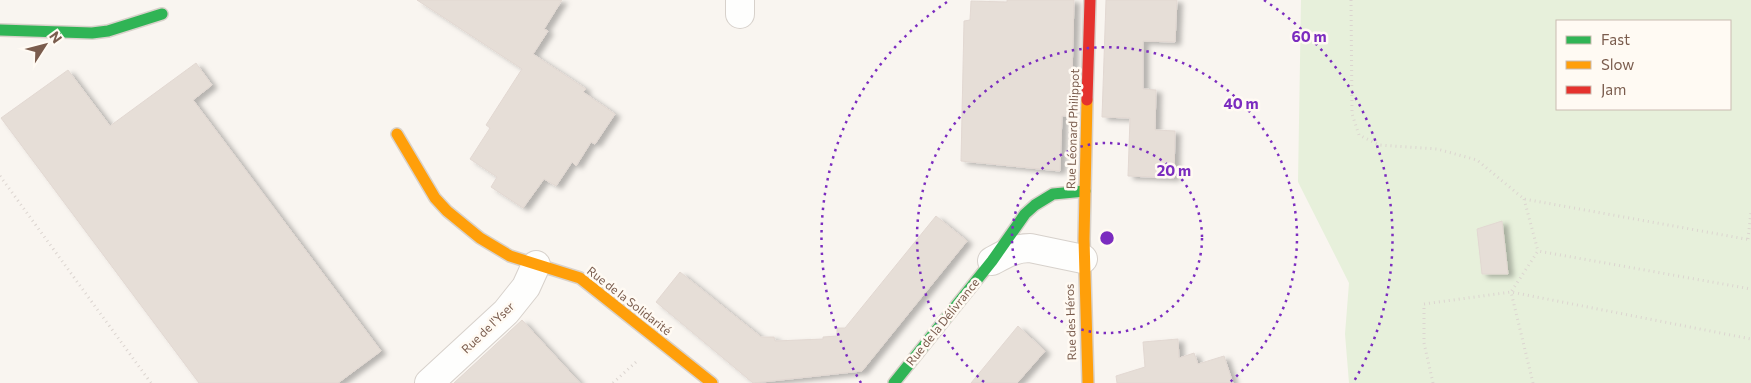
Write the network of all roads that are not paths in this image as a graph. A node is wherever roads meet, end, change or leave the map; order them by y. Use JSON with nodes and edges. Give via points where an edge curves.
{"nodes":[{"id":1,"x":1090,"y":0,"type":"edge"},
{"id":2,"x":162,"y":14,"type":"dead end"},
{"id":3,"x":0,"y":30,"type":"edge"},
{"id":4,"x":397,"y":134,"type":"dead end"},
{"id":5,"x":1084,"y":191,"type":"junction"},
{"id":6,"x":1083,"y":259,"type":"junction"},
{"id":7,"x":992,"y":262,"type":"junction"},
{"id":8,"x":536,"y":265,"type":"junction"},
{"id":9,"x":429,"y":383,"type":"edge"},
{"id":10,"x":712,"y":383,"type":"edge"},
{"id":11,"x":894,"y":383,"type":"edge"},
{"id":12,"x":1088,"y":383,"type":"edge"}],
"edges":[{"from":1,"to":5,"type":"street","name":"Rue Léonard Philippot"},
{"from":2,"to":3,"type":"street","via":[[92,33]]},
{"from":4,"to":8,"type":"street","name":"Rue de la Solidarité","via":[[425,183],[447,211],[494,247]]},
{"from":5,"to":6,"type":"street","name":"Rue Léonard Philippot"},
{"from":5,"to":7,"type":"street","name":"Rue de la Délivrance","via":[[1053,194],[1035,205],[1015,227]]},
{"from":6,"to":7,"type":"street","name":"Rue de la Délivrance","via":[[1021,248]]},
{"from":6,"to":12,"type":"street","name":"Rue des Héros"},
{"from":7,"to":11,"type":"street","name":"Rue de la Délivrance"},
{"from":8,"to":9,"type":"street","name":"Rue de l'Yser","via":[[526,286],[506,312]]},
{"from":8,"to":10,"type":"street","name":"Rue de la Solidarité","via":[[580,278]]}]}
